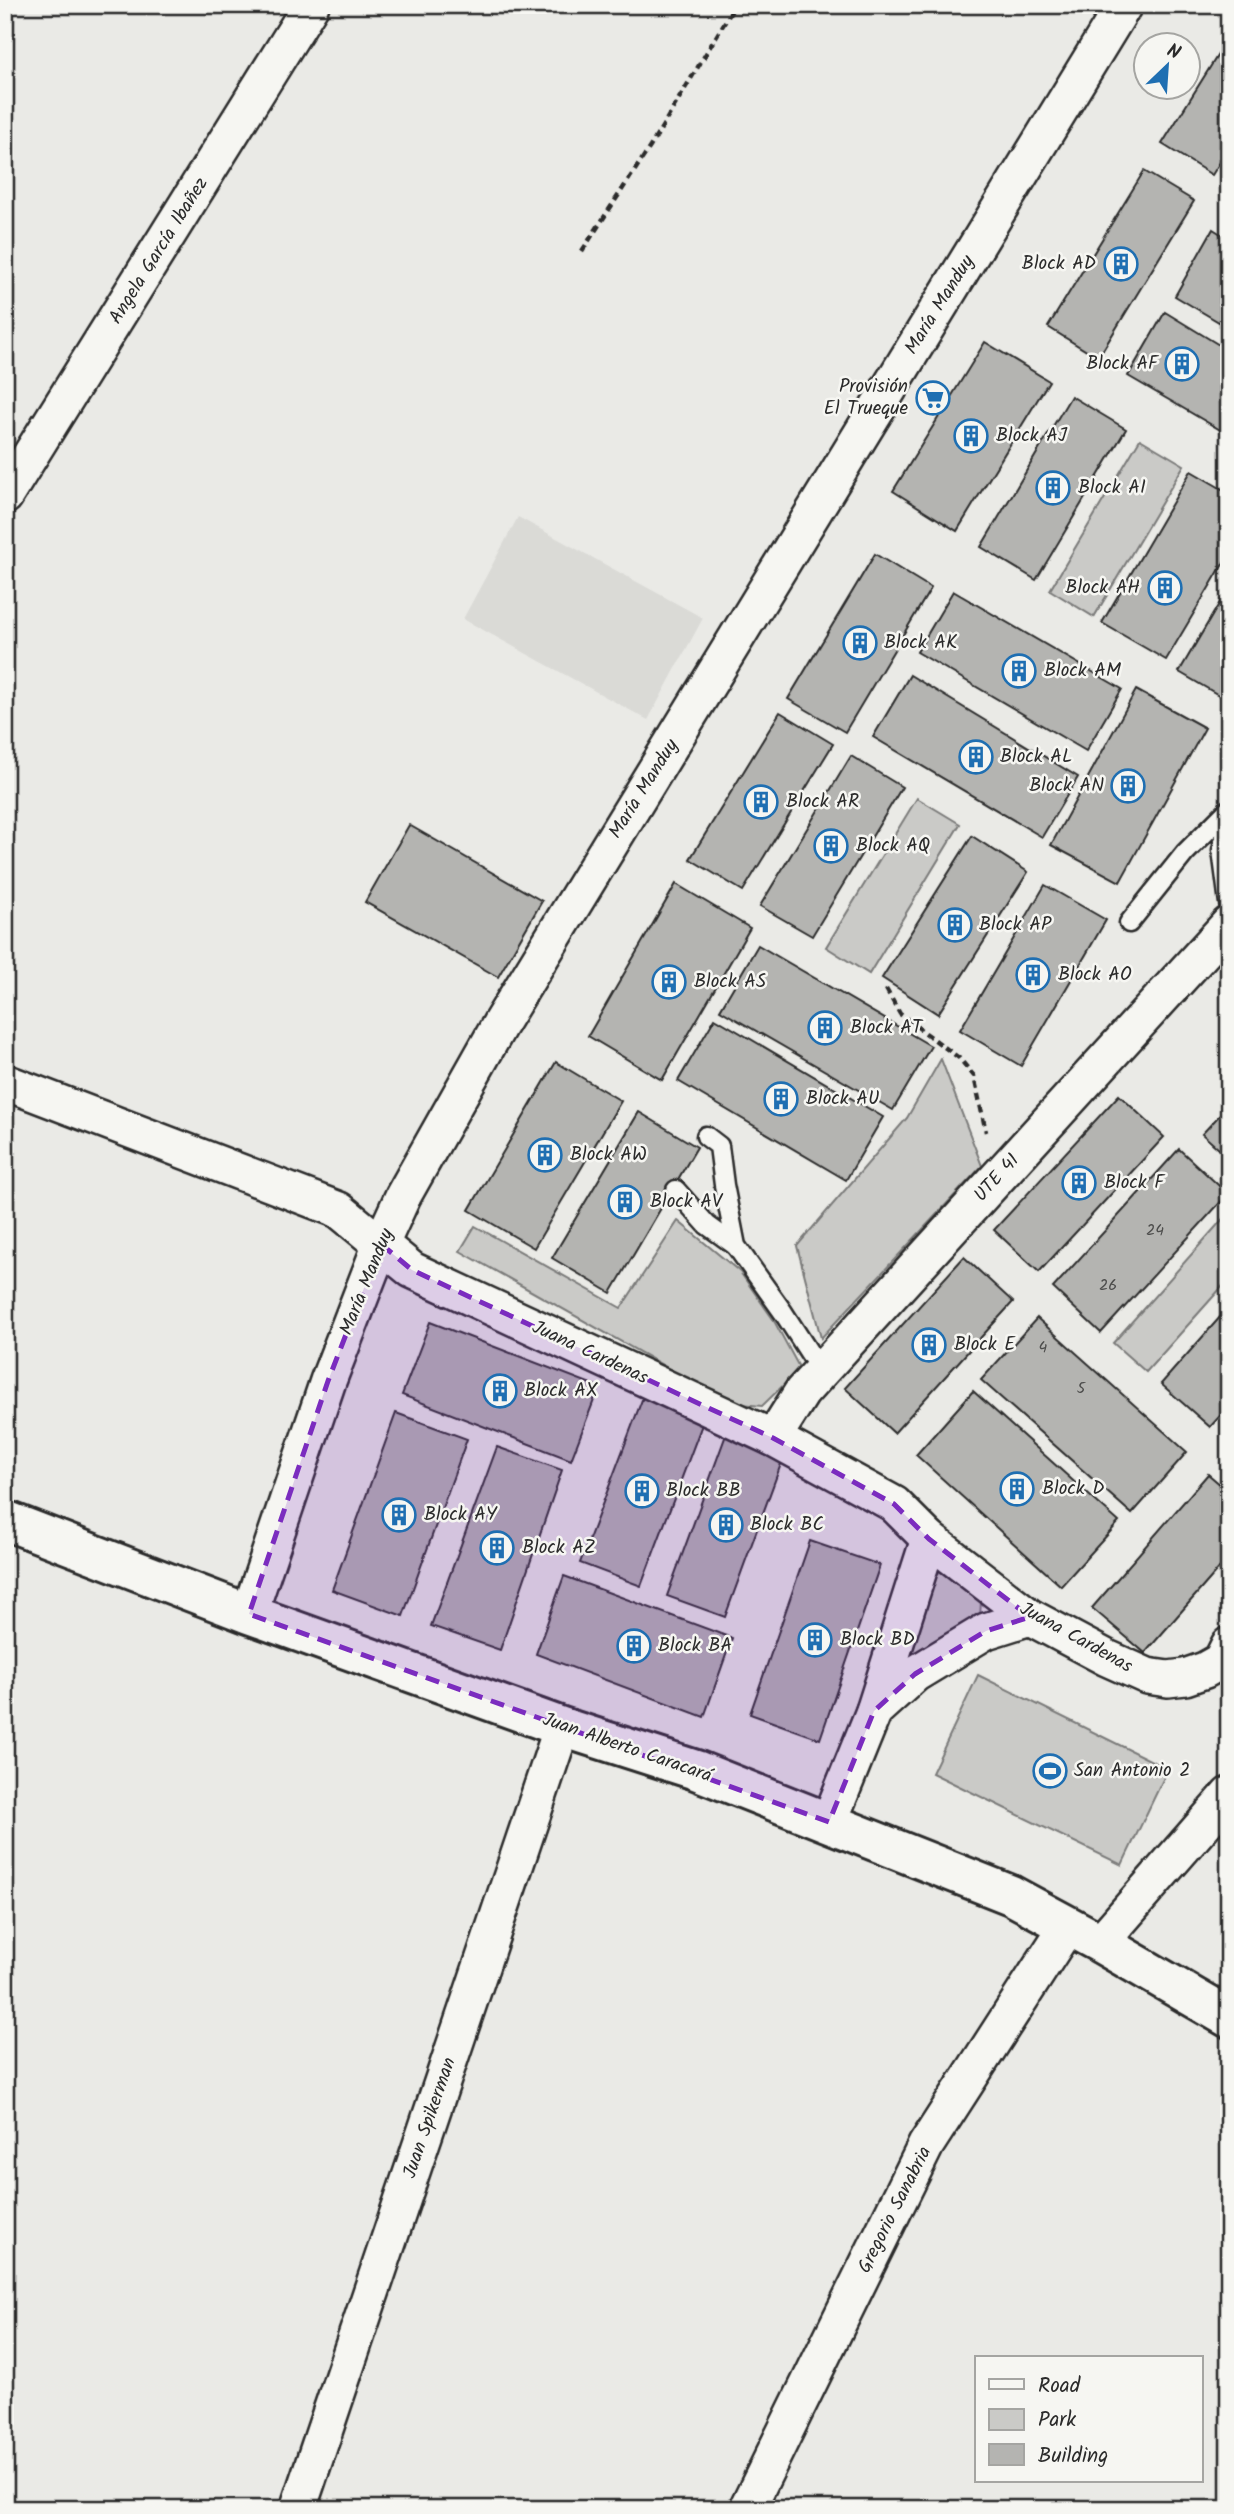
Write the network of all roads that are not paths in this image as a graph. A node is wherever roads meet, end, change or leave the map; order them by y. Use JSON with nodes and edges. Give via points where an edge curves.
{"nodes":[{"id":1,"x":311,"y":5,"type":"edge"},
{"id":2,"x":1124,"y":5,"type":"edge"},
{"id":3,"x":5,"y":496,"type":"edge"},
{"id":4,"x":1229,"y":809,"type":"edge"},
{"id":5,"x":1229,"y":819,"type":"edge"},
{"id":6,"x":1229,"y":902,"type":"edge"},
{"id":7,"x":1129,"y":923,"type":"dead end"},
{"id":8,"x":1229,"y":924,"type":"edge"},
{"id":9,"x":5,"y":1082,"type":"edge"},
{"id":10,"x":706,"y":1136,"type":"dead end"},
{"id":11,"x":676,"y":1190,"type":"dead end"},
{"id":12,"x":381,"y":1244,"type":"junction"},
{"id":13,"x":736,"y":1246,"type":"junction"},
{"id":14,"x":821,"y":1371,"type":"junction"},
{"id":15,"x":772,"y":1438,"type":"junction"},
{"id":16,"x":5,"y":1520,"type":"edge"},
{"id":17,"x":929,"y":1539,"type":"junction"},
{"id":18,"x":249,"y":1614,"type":"junction"},
{"id":19,"x":1030,"y":1617,"type":"junction"},
{"id":20,"x":1229,"y":1645,"type":"edge"},
{"id":21,"x":874,"y":1711,"type":"junction"},
{"id":22,"x":562,"y":1727,"type":"junction"},
{"id":23,"x":1229,"y":1795,"type":"edge"},
{"id":24,"x":829,"y":1822,"type":"junction"},
{"id":25,"x":1084,"y":1934,"type":"junction"},
{"id":26,"x":1229,"y":2018,"type":"edge"},
{"id":27,"x":298,"y":2509,"type":"edge"},
{"id":28,"x":747,"y":2509,"type":"edge"}],
"edges":[{"from":1,"to":3,"type":"street","name":"Angela García Ibañez"},
{"from":2,"to":12,"type":"street","name":"María Manduy","via":[[500,1024]]},
{"from":4,"to":7,"type":"lane","via":[[1185,853]]},
{"from":5,"to":6,"type":"lane","via":[[1222,850]]},
{"from":8,"to":14,"type":"street","name":"UTE 41"},
{"from":9,"to":12,"type":"street","name":"Juana Cardenas","via":[[339,1210]]},
{"from":10,"to":13,"type":"lane","via":[[719,1146]]},
{"from":11,"to":13,"type":"lane","via":[[708,1225]]},
{"from":12,"to":15,"type":"street","name":"Juana Cardenas","via":[[412,1270]]},
{"from":12,"to":18,"type":"street","name":"María Manduy","via":[[328,1381]]},
{"from":13,"to":14,"type":"lane"},
{"from":14,"to":15,"type":"street","name":"UTE 41"},
{"from":15,"to":17,"type":"street","name":"Juana Cardenas","via":[[894,1504]]},
{"from":16,"to":18,"type":"street","name":"Juan Alberto Caracará"},
{"from":17,"to":19,"type":"street","name":"Juana Cardenas"},
{"from":17,"to":21,"type":"street"},
{"from":18,"to":22,"type":"street","name":"Juan Alberto Caracará"},
{"from":19,"to":20,"type":"street","name":"Juana Cardenas","via":[[1147,1676],[1176,1678],[1205,1670],[1221,1661]]},
{"from":19,"to":21,"type":"street","via":[[986,1631],[915,1674]]},
{"from":21,"to":24,"type":"street"},
{"from":22,"to":24,"type":"street","name":"Juan Alberto Caracará","via":[[695,1770]]},
{"from":22,"to":27,"type":"street","name":"Juan Spikerman"},
{"from":23,"to":25,"type":"street","name":"Gregorio Sanabria"},
{"from":24,"to":25,"type":"street","name":"Juan Alberto Caracará","via":[[1011,1895]]},
{"from":25,"to":26,"type":"street","name":"Juan Alberto Caracará"},
{"from":25,"to":28,"type":"street","name":"Gregorio Sanabria","via":[[926,2145]]}]}
